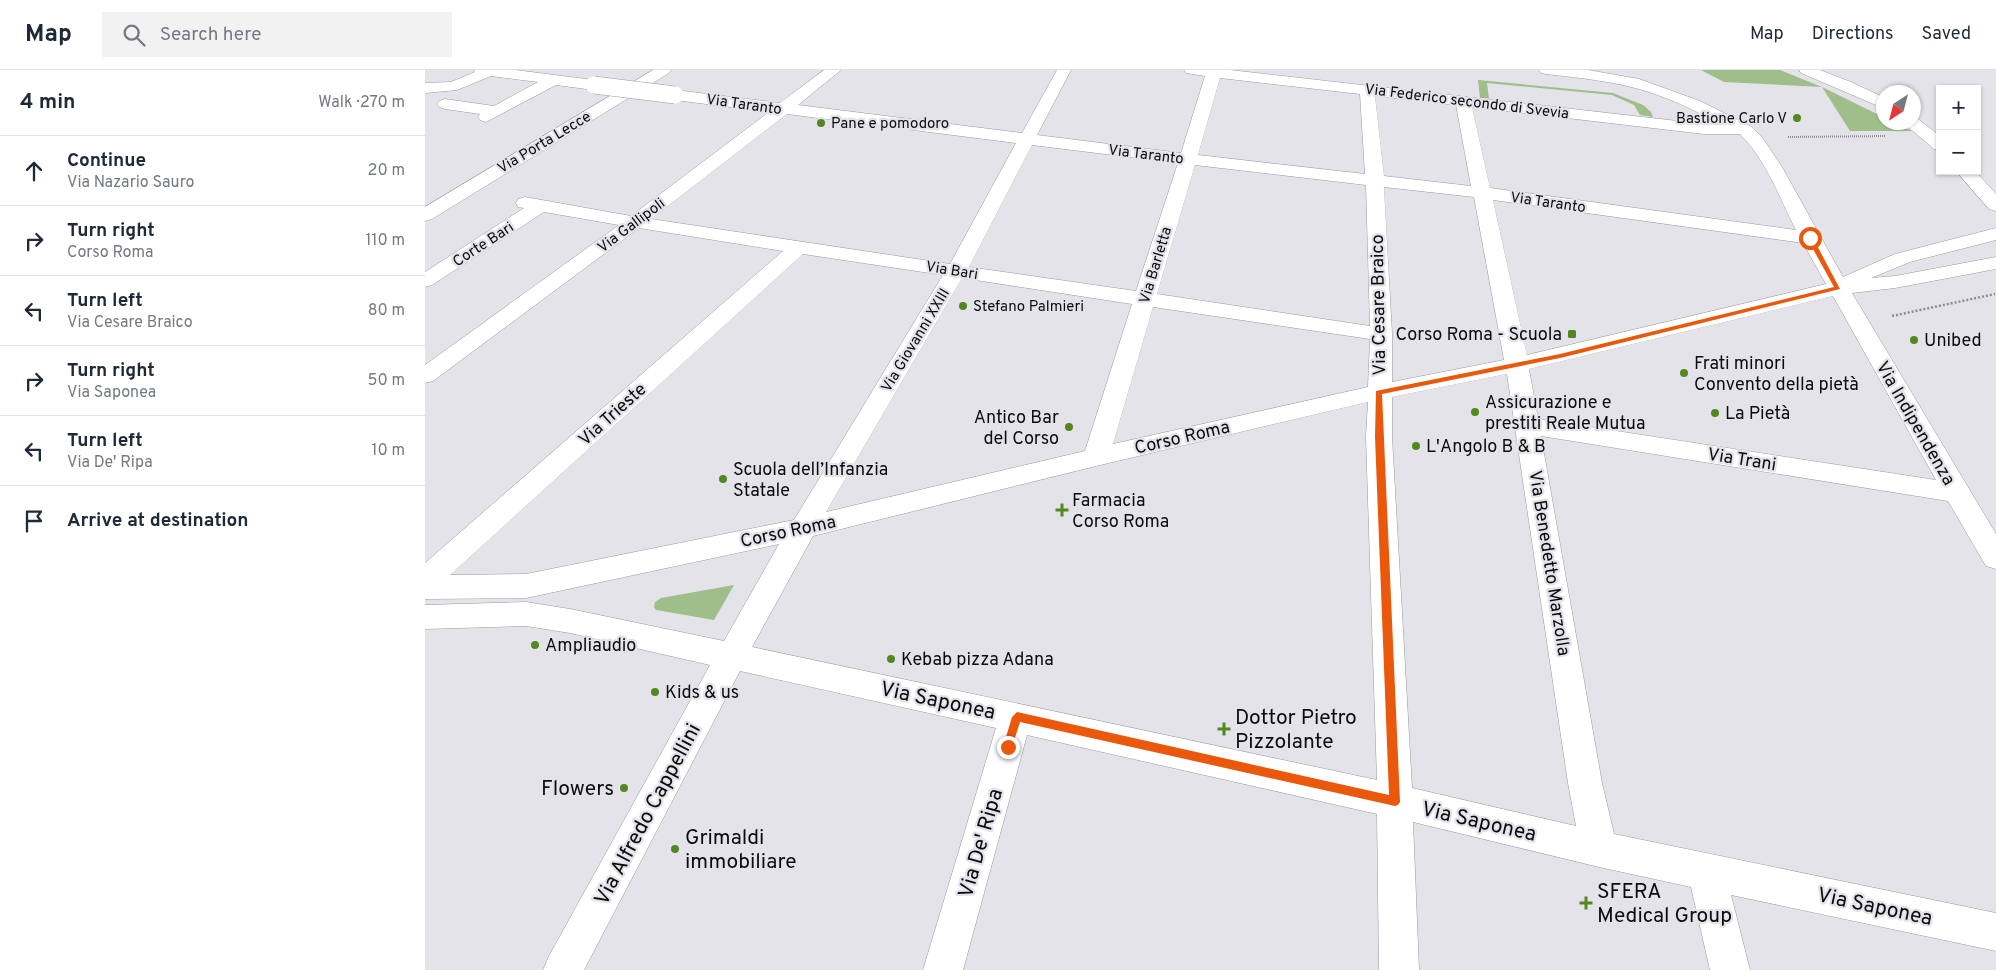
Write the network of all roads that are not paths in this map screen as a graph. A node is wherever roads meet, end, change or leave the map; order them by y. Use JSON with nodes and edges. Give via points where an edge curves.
{"nodes":[{"id":1,"x":487,"y":70,"type":"edge"},
{"id":2,"x":664,"y":70,"type":"edge"},
{"id":3,"x":834,"y":70,"type":"edge"},
{"id":4,"x":1064,"y":70,"type":"edge"},
{"id":5,"x":1191,"y":70,"type":"edge"},
{"id":6,"x":1546,"y":70,"type":"edge"},
{"id":7,"x":1807,"y":70,"type":"edge"},
{"id":8,"x":1214,"y":73,"type":"junction"},
{"id":9,"x":553,"y":80,"type":"junction"},
{"id":10,"x":425,"y":88,"type":"edge"},
{"id":11,"x":1367,"y":89,"type":"junction"},
{"id":12,"x":1876,"y":99,"type":"edge"},
{"id":13,"x":1463,"y":100,"type":"junction"},
{"id":14,"x":445,"y":104,"type":"dead end"},
{"id":15,"x":783,"y":110,"type":"junction"},
{"id":16,"x":1921,"y":128,"type":"edge"},
{"id":17,"x":1748,"y":133,"type":"junction"},
{"id":18,"x":1027,"y":138,"type":"junction"},
{"id":19,"x":1936,"y":140,"type":"edge"},
{"id":20,"x":1188,"y":159,"type":"junction"},
{"id":21,"x":1969,"y":175,"type":"edge"},
{"id":22,"x":1375,"y":181,"type":"junction"},
{"id":23,"x":1483,"y":193,"type":"junction"},
{"id":24,"x":533,"y":204,"type":"joint"},
{"id":25,"x":1996,"y":205,"type":"edge"},
{"id":26,"x":425,"y":215,"type":"edge"},
{"id":27,"x":635,"y":222,"type":"junction"},
{"id":28,"x":1996,"y":234,"type":"edge"},
{"id":29,"x":1810,"y":238,"type":"junction"},
{"id":30,"x":799,"y":246,"type":"junction"},
{"id":31,"x":1996,"y":263,"type":"edge"},
{"id":32,"x":957,"y":271,"type":"junction"},
{"id":33,"x":425,"y":281,"type":"edge"},
{"id":34,"x":1838,"y":288,"type":"junction"},
{"id":35,"x":1145,"y":298,"type":"junction"},
{"id":36,"x":1381,"y":334,"type":"junction"},
{"id":37,"x":1517,"y":365,"type":"junction"},
{"id":38,"x":425,"y":376,"type":"edge"},
{"id":39,"x":1379,"y":392,"type":"junction"},
{"id":40,"x":1528,"y":426,"type":"junction"},
{"id":41,"x":1096,"y":457,"type":"junction"},
{"id":42,"x":1956,"y":493,"type":"junction"},
{"id":43,"x":803,"y":528,"type":"junction"},
{"id":44,"x":1996,"y":558,"type":"edge"},
{"id":45,"x":425,"y":580,"type":"edge"},
{"id":46,"x":425,"y":587,"type":"edge"},
{"id":47,"x":429,"y":616,"type":"edge"},
{"id":48,"x":732,"y":656,"type":"junction"},
{"id":49,"x":1017,"y":717,"type":"junction"},
{"id":50,"x":1395,"y":802,"type":"junction"},
{"id":51,"x":1599,"y":849,"type":"junction"},
{"id":52,"x":1705,"y":870,"type":"junction"},
{"id":53,"x":1996,"y":932,"type":"edge"},
{"id":54,"x":563,"y":970,"type":"edge"},
{"id":55,"x":943,"y":970,"type":"edge"},
{"id":56,"x":1399,"y":970,"type":"edge"},
{"id":57,"x":1731,"y":970,"type":"edge"}],
"edges":[{"from":1,"to":9,"type":"street","name":"Via Taranto"},
{"from":1,"to":10,"type":"street","via":[[465,84]]},
{"from":2,"to":26,"type":"street","name":"Via Porta Lecce"},
{"from":3,"to":15,"type":"street","name":"Via Gallipoli"},
{"from":4,"to":18,"type":"street","name":"Via Giovanni XXIII"},
{"from":5,"to":8,"type":"street","name":"Via Federico secondo di Svevia"},
{"from":6,"to":17,"type":"street","via":[[1603,75],[1645,85],[1702,107]]},
{"from":7,"to":12,"type":"street"},
{"from":8,"to":11,"type":"street","name":"Via Federico secondo di Svevia"},
{"from":8,"to":20,"type":"street","name":"Via Barletta"},
{"from":9,"to":14,"type":"street","via":[[491,114]]},
{"from":9,"to":15,"type":"street","name":"Via Taranto","bridge":true},
{"from":11,"to":13,"type":"street","name":"Via Federico secondo di Svevia"},
{"from":11,"to":22,"type":"street","name":"Via Cesare Braico"},
{"from":13,"to":17,"type":"street","name":"Via Federico secondo di Svevia"},
{"from":13,"to":23,"type":"street","name":"Via Benedetto Marzolla"},
{"from":15,"to":18,"type":"street","name":"Via Taranto"},
{"from":15,"to":27,"type":"street","name":"Via Gallipoli"},
{"from":16,"to":19,"type":"street"},
{"from":17,"to":29,"type":"street","name":"Via Indipendenza","via":[[1773,167]]},
{"from":18,"to":20,"type":"street","name":"Via Taranto"},
{"from":18,"to":32,"type":"street","name":"Via Giovanni XXIII"},
{"from":20,"to":22,"type":"street","name":"Via Taranto"},
{"from":20,"to":35,"type":"street","name":"Via Barletta"},
{"from":21,"to":25,"type":"street"},
{"from":22,"to":23,"type":"street","name":"Via Taranto"},
{"from":22,"to":36,"type":"street","name":"Via Cesare Braico"},
{"from":23,"to":29,"type":"street","name":"Via Taranto"},
{"from":23,"to":37,"type":"street","name":"Via Benedetto Marzolla"},
{"from":24,"to":27,"type":"street","name":"Via Bari"},
{"from":24,"to":33,"type":"street","name":"Corte Bari"},
{"from":27,"to":30,"type":"street","name":"Via Bari"},
{"from":27,"to":38,"type":"street","name":"Via Gallipoli"},
{"from":28,"to":34,"type":"street","via":[[1873,267]]},
{"from":29,"to":34,"type":"street","name":"Via Indipendenza"},
{"from":30,"to":32,"type":"street","name":"Via Bari"},
{"from":30,"to":45,"type":"street","name":"Via Trieste"},
{"from":31,"to":34,"type":"street","via":[[1895,282]]},
{"from":32,"to":35,"type":"street","name":"Via Bari"},
{"from":32,"to":43,"type":"street","name":"Via Giovanni XXIII"},
{"from":34,"to":37,"type":"street","name":"Corso Roma"},
{"from":34,"to":42,"type":"street","name":"Via Indipendenza"},
{"from":35,"to":36,"type":"street","name":"Via Bari"},
{"from":35,"to":41,"type":"street","name":"Via Barletta"},
{"from":36,"to":39,"type":"street","name":"Via Cesare Braico"},
{"from":37,"to":39,"type":"street","name":"Corso Roma"},
{"from":37,"to":40,"type":"street","name":"Via Benedetto Marzolla"},
{"from":39,"to":41,"type":"street","name":"Corso Roma"},
{"from":39,"to":50,"type":"street","name":"Via Cesare Braico"},
{"from":40,"to":42,"type":"street","name":"Via Trani"},
{"from":40,"to":51,"type":"street","name":"Via Benedetto Marzolla"},
{"from":41,"to":43,"type":"street","name":"Corso Roma"},
{"from":42,"to":44,"type":"street","name":"Via Indipendenza"},
{"from":43,"to":46,"type":"street","name":"Corso Roma","via":[[526,586]]},
{"from":43,"to":48,"type":"street","name":"Via Alfredo Cappellini"},
{"from":47,"to":48,"type":"street","name":"Via Saponea","via":[[526,614],[570,620]]},
{"from":48,"to":49,"type":"street","name":"Via Saponea"},
{"from":48,"to":54,"type":"street","name":"Via Alfredo Cappellini"},
{"from":49,"to":50,"type":"street","name":"Via Saponea"},
{"from":49,"to":55,"type":"street","name":"Via De' Ripa"},
{"from":50,"to":51,"type":"street","name":"Via Saponea"},
{"from":50,"to":56,"type":"street","name":"Via Cesare Braico"},
{"from":51,"to":52,"type":"street","name":"Via Saponea"},
{"from":52,"to":53,"type":"street","name":"Via Saponea"},
{"from":52,"to":57,"type":"street"}]}
